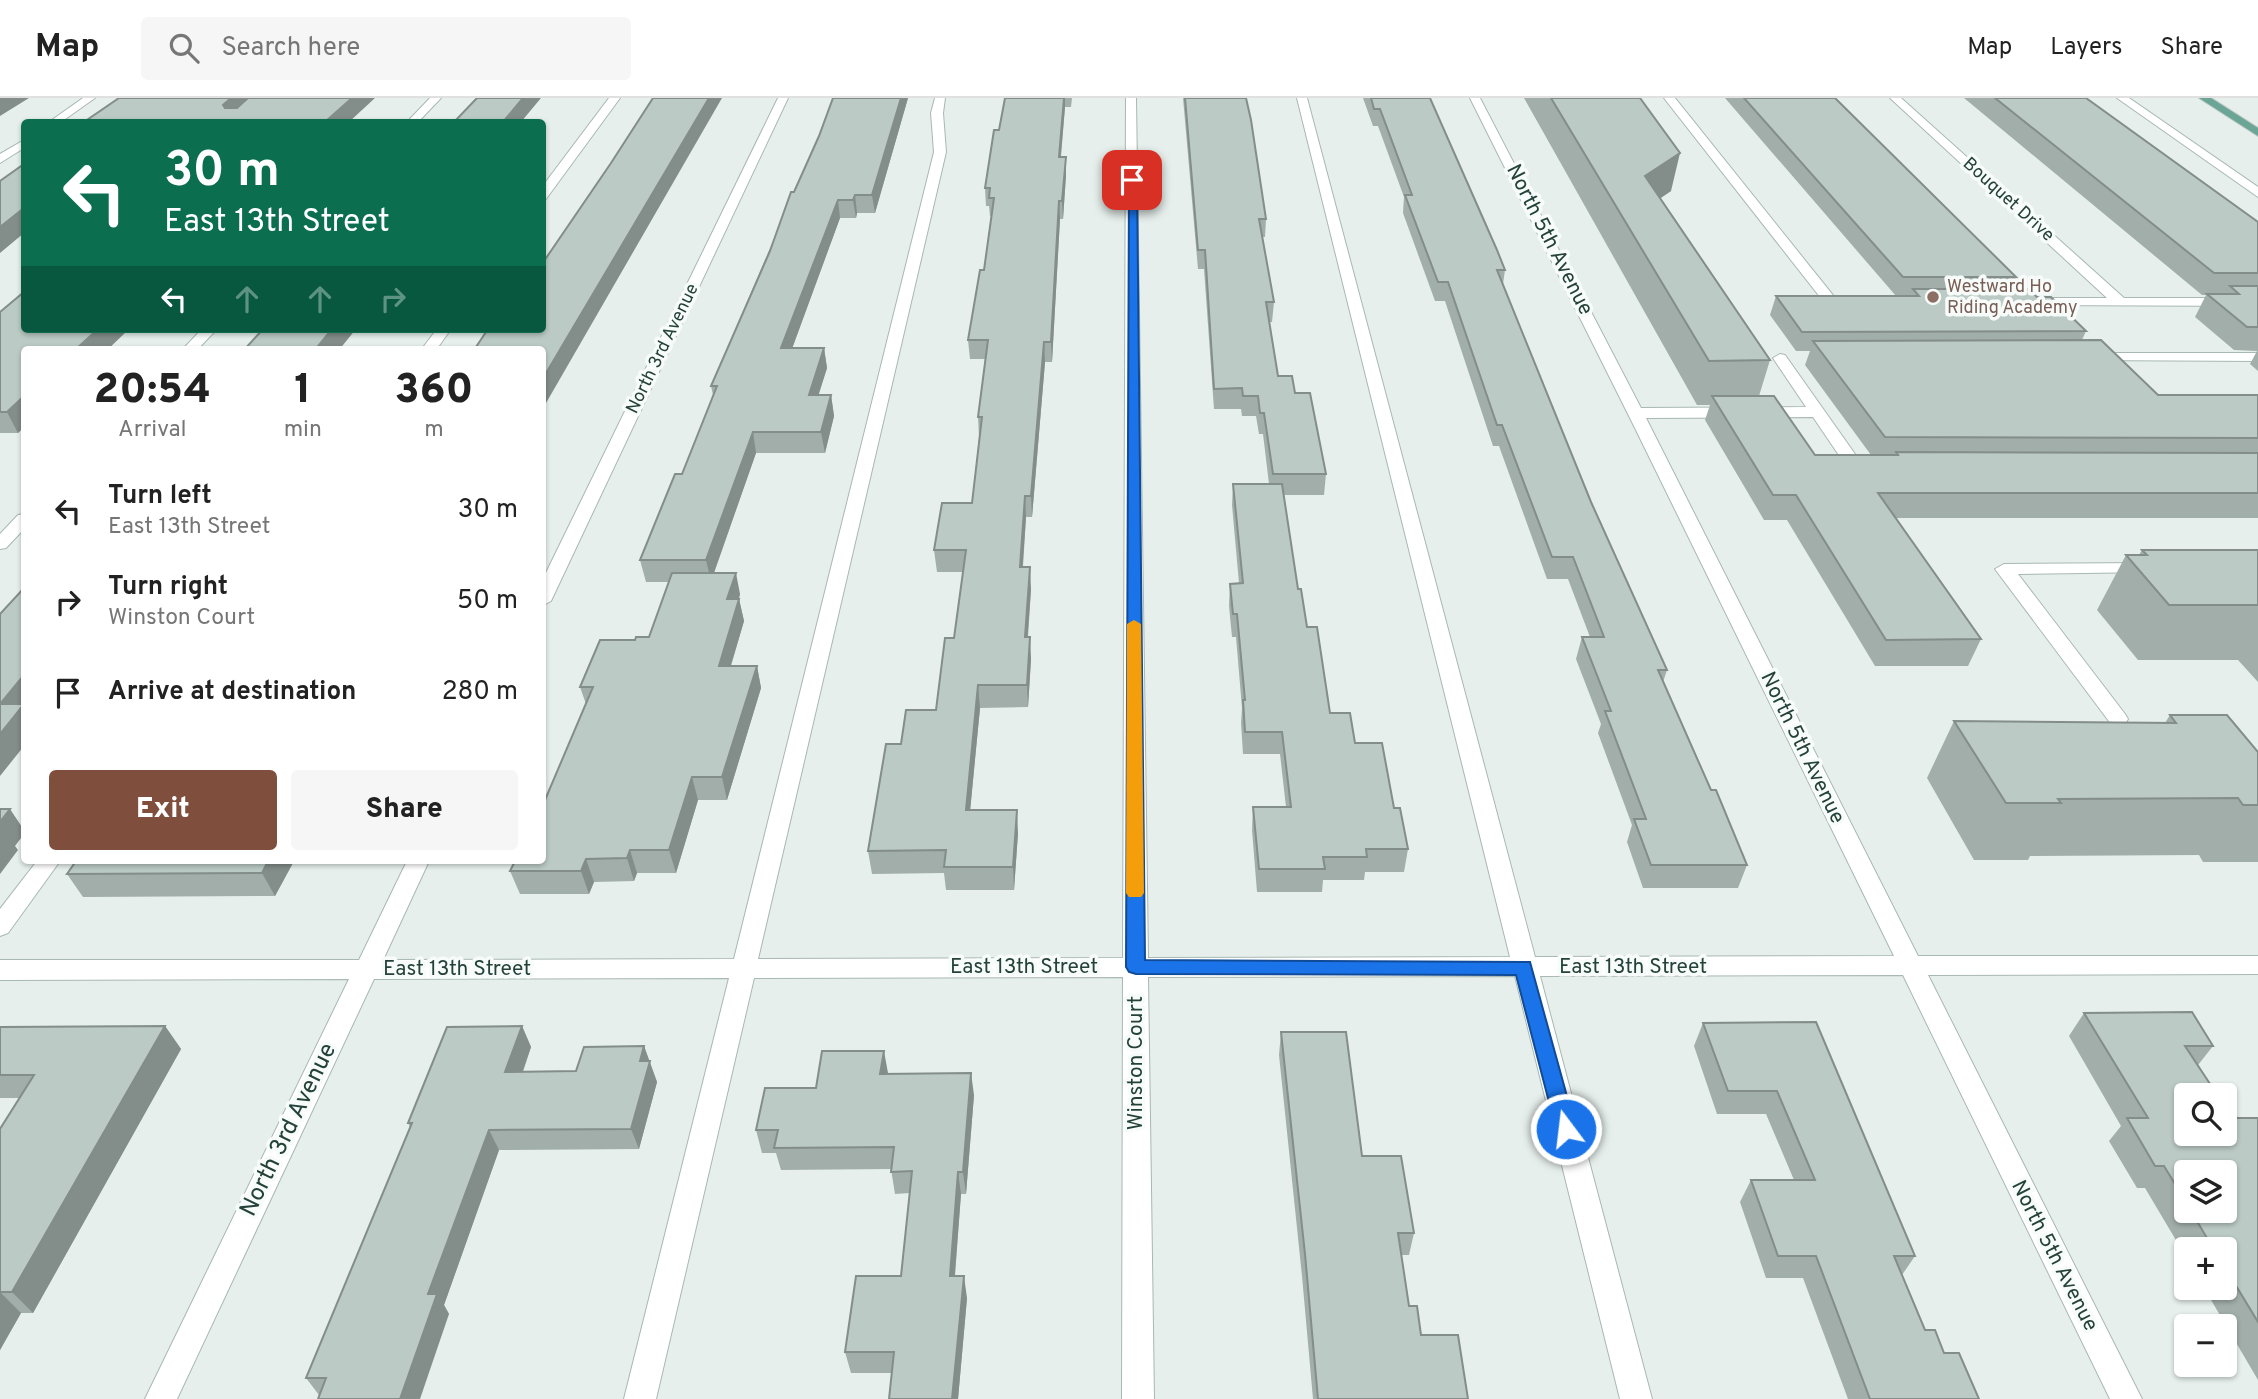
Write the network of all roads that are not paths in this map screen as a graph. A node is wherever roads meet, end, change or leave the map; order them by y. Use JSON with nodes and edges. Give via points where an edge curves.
{"nodes":[{"id":1,"x":90,"y":98,"type":"edge"},
{"id":2,"x":436,"y":98,"type":"edge"},
{"id":3,"x":615,"y":98,"type":"edge"},
{"id":4,"x":783,"y":98,"type":"edge"},
{"id":5,"x":940,"y":98,"type":"edge"},
{"id":6,"x":1131,"y":98,"type":"edge"},
{"id":7,"x":1302,"y":98,"type":"edge"},
{"id":8,"x":1475,"y":98,"type":"edge"},
{"id":9,"x":1669,"y":98,"type":"edge"},
{"id":10,"x":1895,"y":98,"type":"edge"},
{"id":11,"x":2122,"y":98,"type":"edge"},
{"id":12,"x":2204,"y":98,"type":"edge"},
{"id":13,"x":58,"y":119,"type":"edge"},
{"id":14,"x":415,"y":119,"type":"edge"},
{"id":15,"x":2258,"y":133,"type":"edge"},
{"id":16,"x":21,"y":145,"type":"edge"},
{"id":17,"x":0,"y":159,"type":"edge"},
{"id":18,"x":546,"y":191,"type":"edge"},
{"id":19,"x":2258,"y":193,"type":"edge"},
{"id":20,"x":2120,"y":302,"type":"junction"},
{"id":21,"x":2258,"y":302,"type":"edge"},
{"id":22,"x":1860,"y":303,"type":"edge"},
{"id":23,"x":2011,"y":303,"type":"edge"},
{"id":24,"x":206,"y":333,"type":"edge"},
{"id":25,"x":194,"y":346,"type":"edge"},
{"id":26,"x":2080,"y":357,"type":"edge"},
{"id":27,"x":2258,"y":357,"type":"edge"},
{"id":28,"x":1787,"y":358,"type":"dead end"},
{"id":29,"x":1817,"y":412,"type":"junction"},
{"id":30,"x":1638,"y":413,"type":"junction"},
{"id":31,"x":1884,"y":469,"type":"edge"},
{"id":32,"x":21,"y":522,"type":"edge"},
{"id":33,"x":0,"y":544,"type":"edge"},
{"id":34,"x":2164,"y":568,"type":"edge"},
{"id":35,"x":546,"y":593,"type":"edge"},
{"id":36,"x":2118,"y":719,"type":"edge"},
{"id":37,"x":47,"y":864,"type":"edge"},
{"id":38,"x":417,"y":864,"type":"edge"},
{"id":39,"x":0,"y":927,"type":"edge"},
{"id":40,"x":2258,"y":965,"type":"edge"},
{"id":41,"x":745,"y":967,"type":"junction"},
{"id":42,"x":1136,"y":967,"type":"junction"},
{"id":43,"x":1524,"y":967,"type":"junction"},
{"id":44,"x":1909,"y":967,"type":"junction"},
{"id":45,"x":0,"y":970,"type":"edge"},
{"id":46,"x":366,"y":970,"type":"junction"},
{"id":47,"x":161,"y":1399,"type":"edge"},
{"id":48,"x":640,"y":1399,"type":"edge"},
{"id":49,"x":1138,"y":1399,"type":"edge"},
{"id":50,"x":1636,"y":1399,"type":"edge"},
{"id":51,"x":2126,"y":1399,"type":"edge"}],
"edges":[{"from":1,"to":13,"type":"street"},
{"from":2,"to":14,"type":"street"},
{"from":3,"to":18,"type":"street"},
{"from":4,"to":35,"type":"street","name":"North 3rd Avenue"},
{"from":5,"to":41,"type":"street","via":[[940,152]]},
{"from":6,"to":42,"type":"street","name":"Winston Court"},
{"from":7,"to":43,"type":"street"},
{"from":8,"to":30,"type":"street","name":"North 5th Avenue"},
{"from":9,"to":22,"type":"street","via":[[1832,303]]},
{"from":10,"to":20,"type":"street","name":"Bouquet Drive"},
{"from":11,"to":19,"type":"street"},
{"from":12,"to":15,"type":"main road"},
{"from":16,"to":17,"type":"street"},
{"from":20,"to":21,"type":"street"},
{"from":20,"to":23,"type":"street"},
{"from":24,"to":25,"type":"street"},
{"from":26,"to":27,"type":"street"},
{"from":28,"to":29,"type":"street"},
{"from":29,"to":30,"type":"street"},
{"from":29,"to":31,"type":"street","via":[[1857,469]]},
{"from":30,"to":44,"type":"street","name":"North 5th Avenue"},
{"from":32,"to":33,"type":"street"},
{"from":34,"to":36,"type":"street","via":[[2004,569]]},
{"from":37,"to":39,"type":"street"},
{"from":38,"to":46,"type":"street","name":"North 3rd Avenue"},
{"from":40,"to":44,"type":"street","name":"East 13th Street"},
{"from":41,"to":42,"type":"street","name":"East 13th Street"},
{"from":41,"to":46,"type":"street","name":"East 13th Street"},
{"from":41,"to":48,"type":"street"},
{"from":42,"to":43,"type":"street","name":"East 13th Street"},
{"from":42,"to":49,"type":"street","name":"Winston Court"},
{"from":43,"to":44,"type":"street","name":"East 13th Street"},
{"from":43,"to":50,"type":"street"},
{"from":44,"to":51,"type":"street","name":"North 5th Avenue"},
{"from":45,"to":46,"type":"street","name":"East 13th Street"},
{"from":46,"to":47,"type":"street","name":"North 3rd Avenue"}]}
